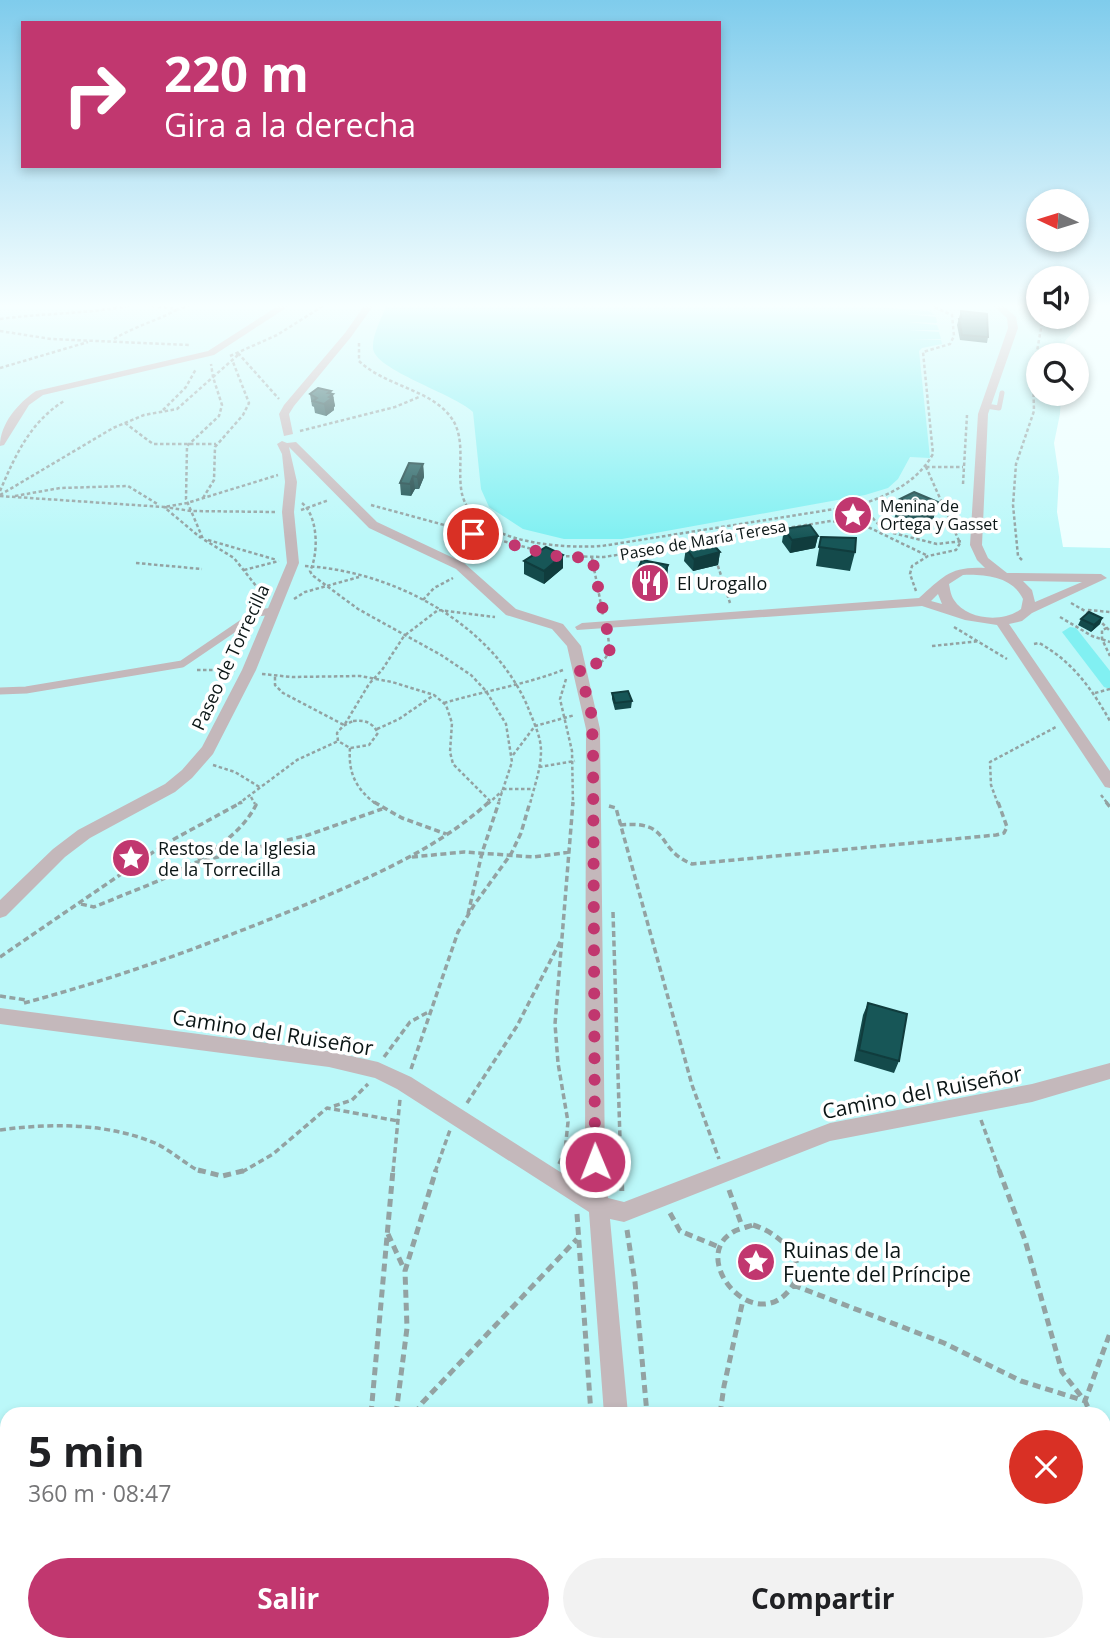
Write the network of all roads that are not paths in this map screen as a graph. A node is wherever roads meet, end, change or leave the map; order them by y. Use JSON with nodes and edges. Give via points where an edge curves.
{"nodes":[{"id":1,"x":88,"y":383,"type":"edge"},
{"id":2,"x":307,"y":383,"type":"edge"},
{"id":3,"x":993,"y":383,"type":"edge"},
{"id":4,"x":1002,"y":394,"type":"dead end"},
{"id":5,"x":985,"y":406,"type":"junction"},
{"id":6,"x":289,"y":439,"type":"junction"},
{"id":7,"x":0,"y":443,"type":"edge"},
{"id":8,"x":1003,"y":576,"type":"junction"},
{"id":9,"x":1106,"y":577,"type":"edge"},
{"id":10,"x":943,"y":586,"type":"junction"},
{"id":11,"x":920,"y":598,"type":"junction"},
{"id":12,"x":272,"y":608,"type":"junction"},
{"id":13,"x":1027,"y":610,"type":"junction"},
{"id":14,"x":958,"y":612,"type":"junction"},
{"id":15,"x":1001,"y":622,"type":"junction"},
{"id":16,"x":569,"y":630,"type":"junction"},
{"id":17,"x":0,"y":691,"type":"edge"},
{"id":18,"x":1110,"y":783,"type":"edge"},
{"id":19,"x":0,"y":911,"type":"edge"},
{"id":20,"x":0,"y":1016,"type":"edge"},
{"id":21,"x":1110,"y":1071,"type":"edge"},
{"id":22,"x":598,"y":1206,"type":"junction"},
{"id":23,"x":615,"y":1407,"type":"edge"}],
"edges":[{"from":1,"to":7,"type":"street","via":[[40,393],[25,403]]},
{"from":2,"to":6,"type":"street","name":"Paseo de Torrecilla","via":[[289,405],[284,420]]},
{"from":3,"to":5,"type":"street"},
{"from":4,"to":5,"type":"lane","via":[[999,408]]},
{"from":5,"to":8,"type":"street","via":[[976,545],[984,560]]},
{"from":6,"to":12,"type":"street","name":"Paseo de Torrecilla","via":[[293,565]]},
{"from":6,"to":16,"type":"street","via":[[352,507],[383,531],[468,572],[511,612]]},
{"from":8,"to":9,"type":"street"},
{"from":8,"to":10,"type":"street","via":[[963,572],[949,577]]},
{"from":8,"to":13,"type":"street","via":[[1027,594]]},
{"from":9,"to":13,"type":"street"},
{"from":10,"to":11,"type":"street"},
{"from":10,"to":14,"type":"street","via":[[945,599]]},
{"from":11,"to":14,"type":"street"},
{"from":11,"to":16,"type":"street"},
{"from":12,"to":17,"type":"lane","via":[[257,613],[182,664]]},
{"from":12,"to":19,"type":"street","name":"Paseo de Torrecilla","via":[[249,670],[200,762],[170,788],[84,834]]},
{"from":13,"to":15,"type":"street"},
{"from":14,"to":15,"type":"street"},
{"from":15,"to":18,"type":"street"},
{"from":16,"to":22,"type":"street","via":[[576,670],[591,712],[594,760]]},
{"from":20,"to":22,"type":"street","name":"Camino del Ruiseñor","via":[[329,1059],[378,1070],[458,1115]]},
{"from":21,"to":22,"type":"street","name":"Camino del Ruiseñor","via":[[975,1105],[830,1132],[624,1212]]},
{"from":22,"to":23,"type":"street"}]}
